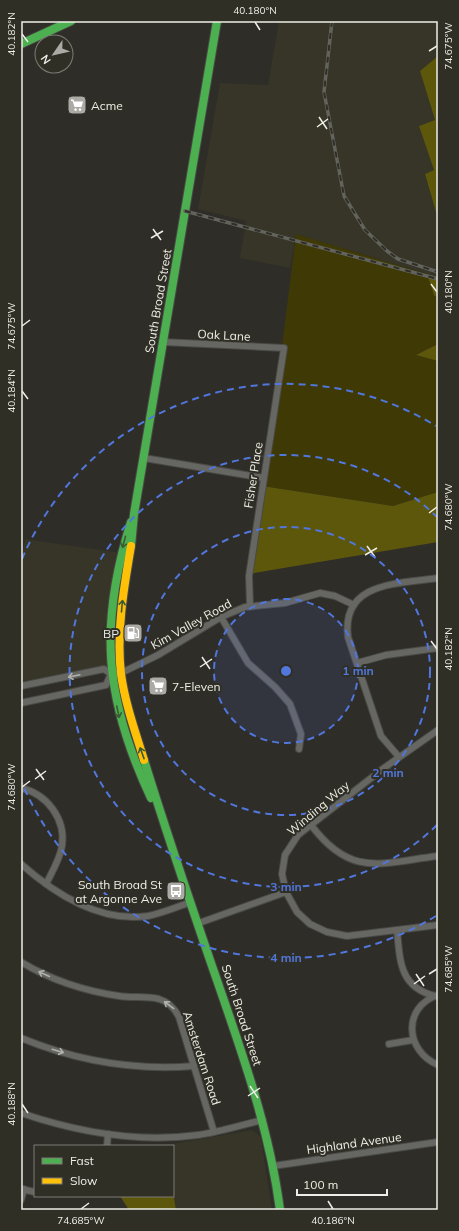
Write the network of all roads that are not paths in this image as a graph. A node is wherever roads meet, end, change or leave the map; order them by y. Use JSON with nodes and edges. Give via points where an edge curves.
{"nodes":[{"id":1,"x":217,"y":21,"type":"edge"},
{"id":2,"x":67,"y":22,"type":"edge"},
{"id":3,"x":21,"y":44,"type":"edge"},
{"id":4,"x":163,"y":342,"type":"junction"},
{"id":5,"x":284,"y":348,"type":"joint"},
{"id":6,"x":144,"y":458,"type":"junction"},
{"id":7,"x":264,"y":478,"type":"junction"},
{"id":8,"x":134,"y":514,"type":"junction"},
{"id":9,"x":116,"y":571,"type":"junction"},
{"id":10,"x":126,"y":573,"type":"junction"},
{"id":11,"x":438,"y":578,"type":"edge"},
{"id":12,"x":124,"y":588,"type":"junction"},
{"id":13,"x":113,"y":592,"type":"junction"},
{"id":14,"x":354,"y":605,"type":"junction"},
{"id":15,"x":250,"y":606,"type":"junction"},
{"id":16,"x":221,"y":617,"type":"junction"},
{"id":17,"x":438,"y":648,"type":"edge"},
{"id":18,"x":357,"y":663,"type":"junction"},
{"id":19,"x":121,"y":673,"type":"junction"},
{"id":20,"x":111,"y":674,"type":"junction"},
{"id":21,"x":21,"y":686,"type":"edge"},
{"id":22,"x":21,"y":703,"type":"edge"},
{"id":23,"x":438,"y":730,"type":"edge"},
{"id":24,"x":299,"y":749,"type":"dead end"},
{"id":25,"x":399,"y":757,"type":"junction"},
{"id":26,"x":21,"y":788,"type":"edge"},
{"id":27,"x":310,"y":825,"type":"junction"},
{"id":28,"x":166,"y":832,"type":"junction"},
{"id":29,"x":438,"y":856,"type":"edge"},
{"id":30,"x":21,"y":864,"type":"edge"},
{"id":31,"x":46,"y":884,"type":"junction"},
{"id":32,"x":286,"y":892,"type":"junction"},
{"id":33,"x":191,"y":902,"type":"junction"},
{"id":34,"x":198,"y":923,"type":"junction"},
{"id":35,"x":438,"y":925,"type":"edge"},
{"id":36,"x":397,"y":930,"type":"junction"},
{"id":37,"x":21,"y":962,"type":"edge"},
{"id":38,"x":436,"y":996,"type":"edge"},
{"id":39,"x":21,"y":1038,"type":"edge"},
{"id":40,"x":413,"y":1040,"type":"junction"},
{"id":41,"x":388,"y":1044,"type":"dead end"},
{"id":42,"x":438,"y":1065,"type":"edge"},
{"id":43,"x":194,"y":1066,"type":"junction"},
{"id":44,"x":21,"y":1113,"type":"edge"},
{"id":45,"x":263,"y":1120,"type":"junction"},
{"id":46,"x":214,"y":1132,"type":"junction"},
{"id":47,"x":108,"y":1134,"type":"junction"},
{"id":48,"x":438,"y":1142,"type":"edge"},
{"id":49,"x":107,"y":1145,"type":"edge"},
{"id":50,"x":274,"y":1166,"type":"junction"},
{"id":51,"x":22,"y":1189,"type":"edge"},
{"id":52,"x":34,"y":1192,"type":"edge"},
{"id":53,"x":21,"y":1200,"type":"edge"},
{"id":54,"x":280,"y":1210,"type":"edge"}],
"edges":[{"from":1,"to":4,"type":"main road","name":"South Broad Street"},
{"from":2,"to":3,"type":"main road"},
{"from":4,"to":5,"type":"street","name":"Oak Lane"},
{"from":4,"to":6,"type":"main road","name":"South Broad Street"},
{"from":5,"to":7,"type":"street","name":"Fisher Place"},
{"from":6,"to":7,"type":"street"},
{"from":6,"to":8,"type":"main road","name":"South Broad Street"},
{"from":7,"to":15,"type":"street","name":"Fisher Place","via":[[249,576]]},
{"from":8,"to":9,"type":"main road","name":"South Broad Street","one_way":true},
{"from":8,"to":10,"type":"main road","name":"South Broad Street","via":[[133,539]]},
{"from":9,"to":10,"type":"main road"},
{"from":9,"to":13,"type":"main road","name":"South Broad Street"},
{"from":10,"to":12,"type":"main road","name":"South Broad Street"},
{"from":11,"to":14,"type":"street","via":[[376,588],[365,593]]},
{"from":12,"to":13,"type":"main road"},
{"from":19,"to":12,"type":"main road","name":"South Broad Street","one_way":true},
{"from":13,"to":20,"type":"main road","name":"South Broad Street","via":[[110,624]]},
{"from":14,"to":15,"type":"street","name":"Kim Valley Road","via":[[335,596],[320,593],[285,603]]},
{"from":14,"to":18,"type":"street","via":[[347,628]]},
{"from":15,"to":16,"type":"street","name":"Kim Valley Road"},
{"from":16,"to":19,"type":"street","name":"Kim Valley Road","via":[[170,649]]},
{"from":16,"to":24,"type":"street","via":[[248,663],[290,704],[301,734]]},
{"from":17,"to":18,"type":"street","via":[[386,655]]},
{"from":18,"to":25,"type":"street","via":[[381,736]]},
{"from":19,"to":20,"type":"street","name":"Kim Valley Road"},
{"from":28,"to":19,"type":"main road","name":"South Broad Street","one_way":true,"via":[[130,717]]},
{"from":20,"to":21,"type":"street","name":"Kim Valley Road","one_way":true,"via":[[104,669]]},
{"from":20,"to":22,"type":"street","via":[[106,685]]},
{"from":20,"to":28,"type":"main road","name":"South Broad Street","one_way":true,"via":[[128,744]]},
{"from":23,"to":25,"type":"street","name":"Winding Way"},
{"from":25,"to":27,"type":"street","name":"Winding Way"},
{"from":26,"to":31,"type":"street","via":[[46,801],[60,821],[62,847]]},
{"from":27,"to":29,"type":"street","via":[[325,844],[357,862],[372,864]]},
{"from":27,"to":32,"type":"street","name":"Winding Way","via":[[293,841],[285,855],[282,874]]},
{"from":28,"to":33,"type":"main road","name":"South Broad Street"},
{"from":30,"to":31,"type":"street"},
{"from":31,"to":33,"type":"street","via":[[92,909],[123,917],[149,916]]},
{"from":32,"to":34,"type":"street"},
{"from":32,"to":36,"type":"street","name":"Winding Way","via":[[292,905],[303,918],[327,932],[347,936]]},
{"from":33,"to":34,"type":"main road","name":"South Broad Street"},
{"from":34,"to":45,"type":"main road","name":"South Broad Street"},
{"from":35,"to":36,"type":"street","name":"Winding Way"},
{"from":36,"to":38,"type":"street","via":[[404,974],[414,986]]},
{"from":43,"to":37,"type":"street","name":"Amsterdam Road","one_way":true,"via":[[179,1017],[166,1002],[81,988]]},
{"from":38,"to":40,"type":"street","via":[[427,1000],[417,1011],[412,1025]]},
{"from":39,"to":43,"type":"street","one_way":true,"via":[[58,1052],[109,1064],[152,1068]]},
{"from":40,"to":41,"type":"street"},
{"from":40,"to":42,"type":"street","via":[[424,1058]]},
{"from":43,"to":46,"type":"street","name":"Amsterdam Road"},
{"from":44,"to":47,"type":"street","via":[[58,1124]]},
{"from":45,"to":46,"type":"street"},
{"from":45,"to":50,"type":"main road","name":"South Broad Street"},
{"from":46,"to":47,"type":"street","via":[[171,1137]]},
{"from":47,"to":49,"type":"street"},
{"from":48,"to":50,"type":"street","name":"Highland Avenue"},
{"from":50,"to":54,"type":"main road","name":"South Broad Street"},
{"from":51,"to":52,"type":"street"},
{"from":51,"to":53,"type":"street"}]}
